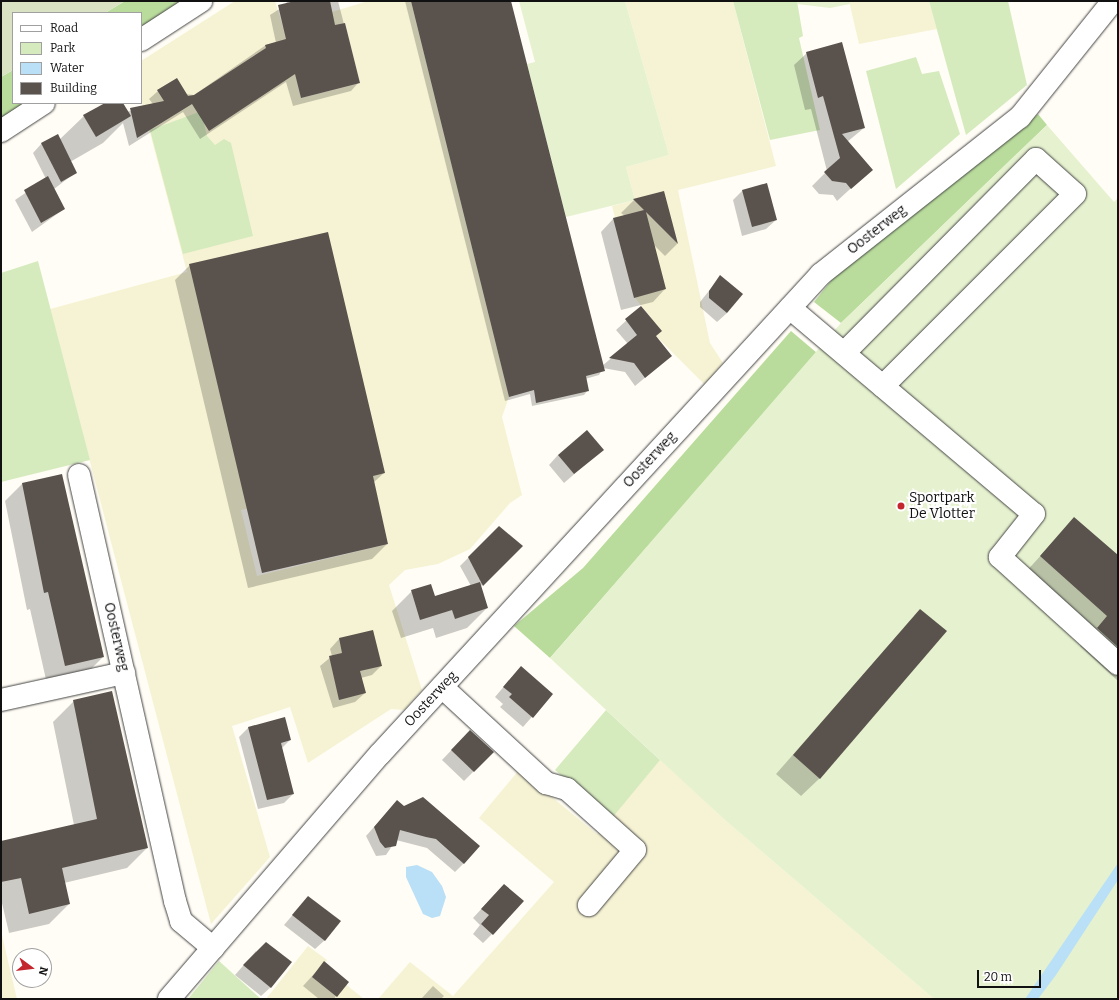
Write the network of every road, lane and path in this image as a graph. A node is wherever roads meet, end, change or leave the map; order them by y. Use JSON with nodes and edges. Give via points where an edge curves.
{"nodes":[{"id":1,"x":201,"y":1,"type":"edge"},
{"id":2,"x":1113,"y":1,"type":"edge"},
{"id":3,"x":142,"y":39,"type":"edge"},
{"id":4,"x":42,"y":104,"type":"edge"},
{"id":5,"x":1,"y":131,"type":"edge"},
{"id":6,"x":790,"y":308,"type":"junction"},
{"id":7,"x":844,"y":353,"type":"junction"},
{"id":8,"x":883,"y":386,"type":"junction"},
{"id":9,"x":79,"y":475,"type":"dead end"},
{"id":10,"x":1118,"y":664,"type":"edge"},
{"id":11,"x":124,"y":673,"type":"junction"},
{"id":12,"x":442,"y":686,"type":"junction"},
{"id":13,"x":1,"y":700,"type":"edge"},
{"id":14,"x":589,"y":905,"type":"dead end"},
{"id":15,"x":213,"y":948,"type":"junction"},
{"id":16,"x":169,"y":999,"type":"edge"}],
"edges":[{"from":1,"to":3,"type":"street"},
{"from":2,"to":6,"type":"street","name":"Oosterweg","via":[[1020,117],[821,274]]},
{"from":4,"to":5,"type":"street"},
{"from":6,"to":7,"type":"street"},
{"from":6,"to":12,"type":"street","name":"Oosterweg"},
{"from":7,"to":8,"type":"street"},
{"from":7,"to":8,"type":"street","via":[[1036,159],[1075,194]]},
{"from":8,"to":10,"type":"street","via":[[1034,514],[1000,557]]},
{"from":9,"to":11,"type":"street","name":"Oosterweg"},
{"from":11,"to":13,"type":"street"},
{"from":11,"to":15,"type":"street","name":"Oosterweg","via":[[181,921]]},
{"from":12,"to":14,"type":"street","via":[[546,783],[567,789],[635,850]]},
{"from":12,"to":15,"type":"street","name":"Oosterweg"},
{"from":15,"to":16,"type":"street","name":"Oosterweg"}]}
